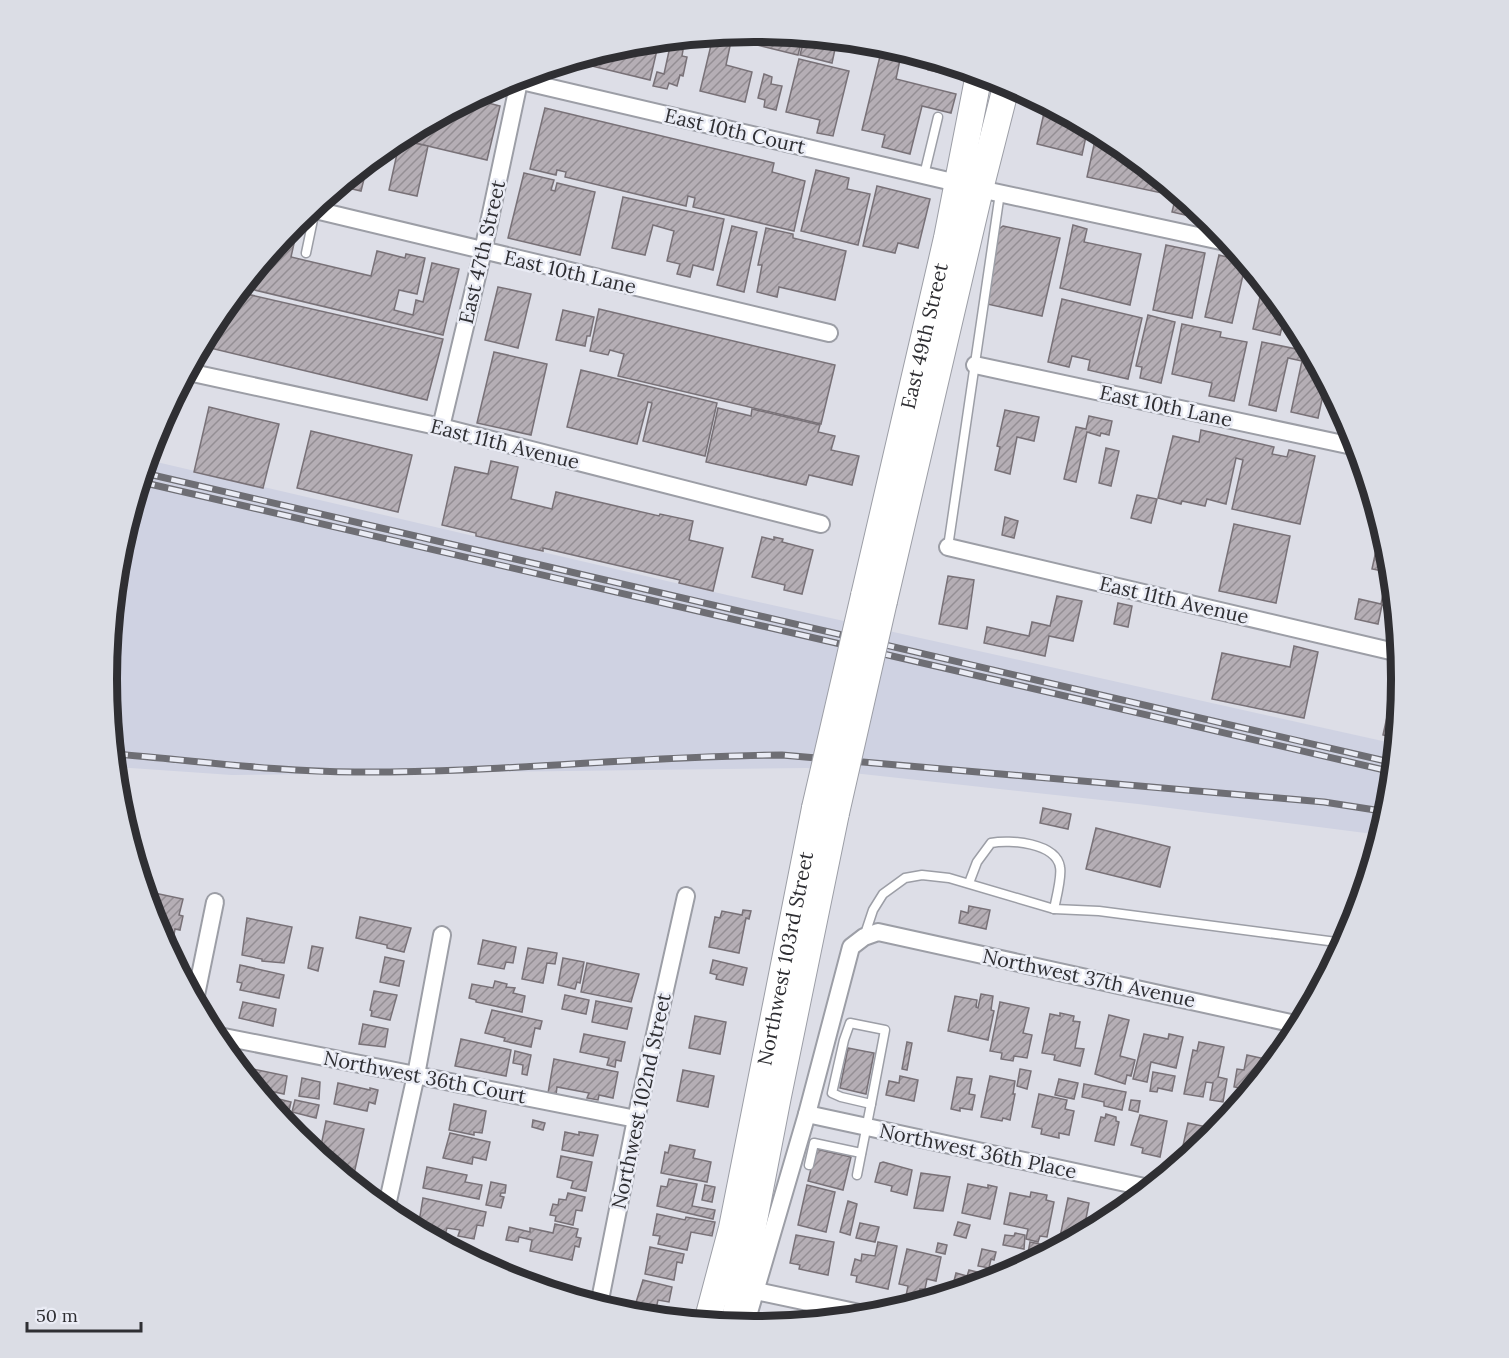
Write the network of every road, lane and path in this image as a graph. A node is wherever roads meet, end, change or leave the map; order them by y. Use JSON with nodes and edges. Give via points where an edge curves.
{"nodes":[{"id":1,"x":534,"y":82,"type":"edge"},
{"id":2,"x":979,"y":83,"type":"edge"},
{"id":3,"x":516,"y":88,"type":"edge"},
{"id":4,"x":1004,"y":93,"type":"edge"},
{"id":5,"x":938,"y":117,"type":"dead end"},
{"id":6,"x":924,"y":175,"type":"junction"},
{"id":7,"x":979,"y":189,"type":"junction"},
{"id":8,"x":322,"y":212,"type":"edge"},
{"id":9,"x":311,"y":222,"type":"edge"},
{"id":10,"x":1215,"y":240,"type":"edge"},
{"id":11,"x":483,"y":251,"type":"junction"},
{"id":12,"x":306,"y":253,"type":"dead end"},
{"id":13,"x":830,"y":333,"type":"dead end"},
{"id":14,"x":975,"y":365,"type":"junction"},
{"id":15,"x":196,"y":374,"type":"edge"},
{"id":16,"x":441,"y":427,"type":"junction"},
{"id":17,"x":1347,"y":445,"type":"edge"},
{"id":18,"x":821,"y":524,"type":"dead end"},
{"id":19,"x":948,"y":547,"type":"joint"},
{"id":20,"x":874,"y":598,"type":"joint"},
{"id":21,"x":1391,"y":651,"type":"edge"},
{"id":22,"x":826,"y":811,"type":"junction"},
{"id":23,"x":969,"y":884,"type":"junction"},
{"id":24,"x":686,"y":896,"type":"dead end"},
{"id":25,"x":214,"y":902,"type":"dead end"},
{"id":26,"x":1054,"y":909,"type":"junction"},
{"id":27,"x":871,"y":934,"type":"junction"},
{"id":28,"x":442,"y":935,"type":"dead end"},
{"id":29,"x":1335,"y":942,"type":"edge"},
{"id":30,"x":197,"y":988,"type":"edge"},
{"id":31,"x":1290,"y":1023,"type":"edge"},
{"id":32,"x":228,"y":1038,"type":"edge"},
{"id":33,"x":416,"y":1076,"type":"junction"},
{"id":34,"x":871,"y":1104,"type":"junction"},
{"id":35,"x":807,"y":1114,"type":"junction"},
{"id":36,"x":636,"y":1119,"type":"junction"},
{"id":37,"x":867,"y":1127,"type":"junction"},
{"id":38,"x":861,"y":1153,"type":"junction"},
{"id":39,"x":809,"y":1165,"type":"dead end"},
{"id":40,"x":857,"y":1175,"type":"dead end"},
{"id":41,"x":1139,"y":1186,"type":"edge"},
{"id":42,"x":388,"y":1200,"type":"edge"},
{"id":43,"x":756,"y":1291,"type":"junction"},
{"id":44,"x":601,"y":1297,"type":"edge"},
{"id":45,"x":845,"y":1310,"type":"edge"},
{"id":46,"x":710,"y":1315,"type":"edge"},
{"id":47,"x":736,"y":1316,"type":"edge"},
{"id":48,"x":748,"y":1316,"type":"edge"}],
"edges":[{"from":1,"to":6,"type":"street","name":"East 10th Court"},
{"from":2,"to":7,"type":"main road","name":"East 49th Street"},
{"from":3,"to":11,"type":"street","name":"East 47th Street"},
{"from":4,"to":7,"type":"main road","name":"East 49th Street"},
{"from":5,"to":6,"type":"lane"},
{"from":6,"to":7,"type":"street","name":"East 10th Court"},
{"from":7,"to":10,"type":"street","name":"East 10th Court"},
{"from":7,"to":14,"type":"lane"},
{"from":7,"to":20,"type":"main road","name":"East 49th Street","via":[[944,250]]},
{"from":8,"to":11,"type":"street","name":"East 10th Lane"},
{"from":9,"to":12,"type":"lane"},
{"from":11,"to":13,"type":"street","name":"East 10th Lane"},
{"from":11,"to":16,"type":"street","name":"East 47th Street"},
{"from":14,"to":17,"type":"street","name":"East 10th Lane"},
{"from":14,"to":19,"type":"lane"},
{"from":15,"to":16,"type":"street","name":"East 11th Avenue"},
{"from":16,"to":18,"type":"street","name":"East 11th Avenue"},
{"from":19,"to":21,"type":"street","name":"East 11th Avenue"},
{"from":20,"to":22,"type":"main road","name":"Northwest 103rd Street","bridge":true},
{"from":22,"to":46,"type":"main road","name":"Northwest 103rd Street","via":[[758,1091],[732,1228]]},
{"from":22,"to":47,"type":"main road","name":"Northwest 103rd Street"},
{"from":23,"to":26,"type":"lane"},
{"from":23,"to":26,"type":"lane","via":[[977,862],[991,843],[1007,840],[1044,848],[1060,867]]},
{"from":23,"to":27,"type":"lane","via":[[949,878],[904,878],[883,894],[873,910]]},
{"from":24,"to":36,"type":"street","name":"Northwest 102nd Street"},
{"from":25,"to":30,"type":"street"},
{"from":26,"to":29,"type":"lane","via":[[1099,911]]},
{"from":27,"to":31,"type":"street","name":"Northwest 37th Avenue"},
{"from":27,"to":35,"type":"street","via":[[851,947]]},
{"from":28,"to":33,"type":"street"},
{"from":32,"to":33,"type":"street","name":"Northwest 36th Court"},
{"from":33,"to":36,"type":"street","name":"Northwest 36th Court"},
{"from":33,"to":42,"type":"street"},
{"from":34,"to":34,"type":"lane","via":[[885,1030],[850,1023],[832,1093]]},
{"from":34,"to":37,"type":"lane"},
{"from":35,"to":37,"type":"street","name":"Northwest 36th Place"},
{"from":35,"to":43,"type":"street"},
{"from":36,"to":44,"type":"street","name":"Northwest 102nd Street"},
{"from":37,"to":38,"type":"lane"},
{"from":37,"to":41,"type":"street","name":"Northwest 36th Place"},
{"from":38,"to":39,"type":"lane","via":[[814,1143]]},
{"from":38,"to":40,"type":"lane"},
{"from":43,"to":45,"type":"street"},
{"from":43,"to":48,"type":"street"}]}
